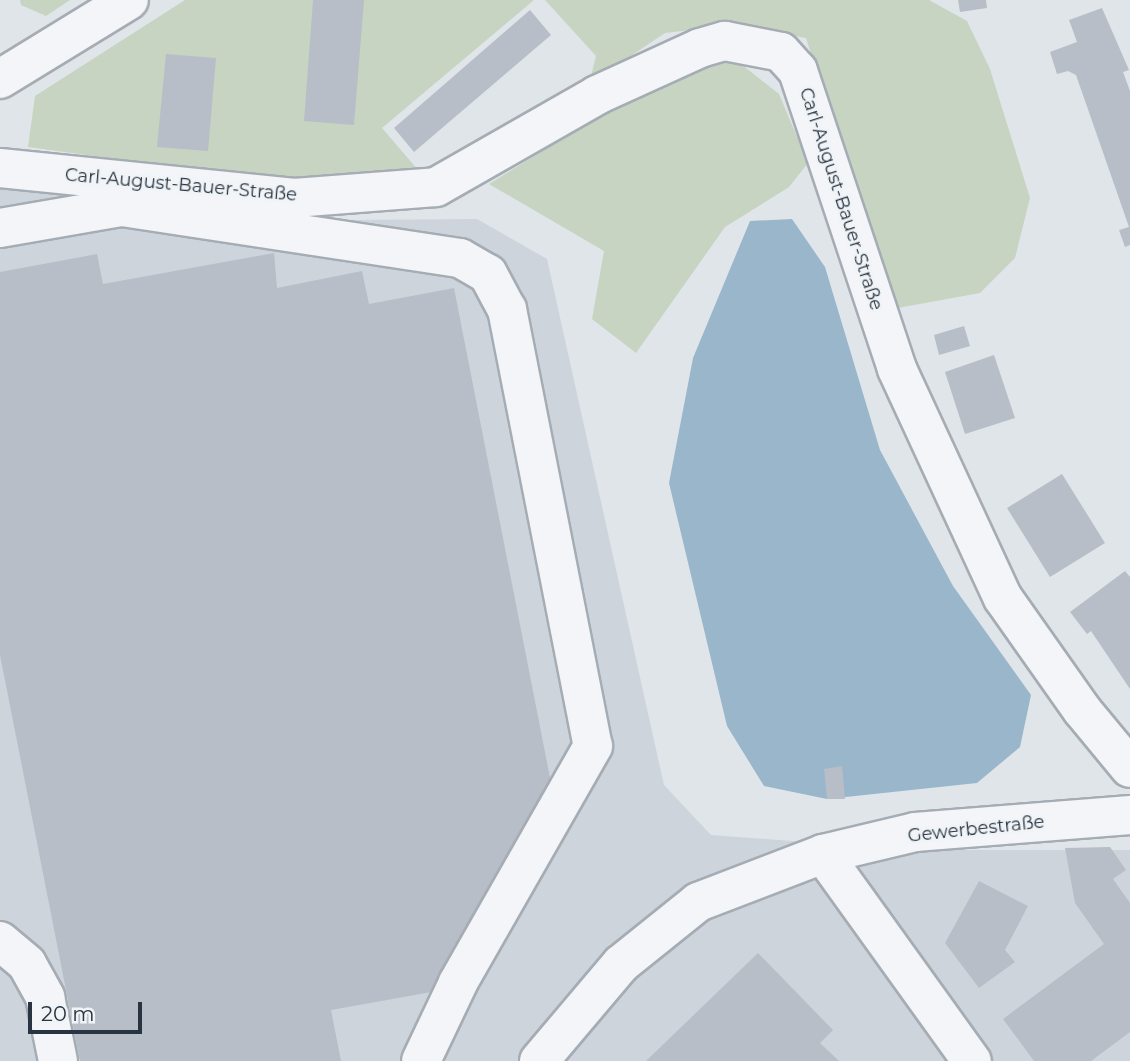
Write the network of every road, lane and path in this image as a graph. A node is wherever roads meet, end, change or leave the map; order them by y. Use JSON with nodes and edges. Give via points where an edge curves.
{"nodes":[{"id":1,"x":129,"y":0,"type":"edge"},
{"id":2,"x":0,"y":79,"type":"edge"},
{"id":3,"x":0,"y":168,"type":"edge"},
{"id":4,"x":65,"y":174,"type":"junction"},
{"id":5,"x":73,"y":216,"type":"junction"},
{"id":6,"x":0,"y":228,"type":"edge"},
{"id":7,"x":1130,"y":768,"type":"edge"},
{"id":8,"x":1130,"y":815,"type":"edge"},
{"id":9,"x":823,"y":854,"type":"junction"},
{"id":10,"x":0,"y":942,"type":"edge"},
{"id":11,"x":58,"y":1061,"type":"edge"},
{"id":12,"x":421,"y":1061,"type":"edge"},
{"id":13,"x":539,"y":1061,"type":"edge"},
{"id":14,"x":972,"y":1061,"type":"edge"}],
"edges":[{"from":1,"to":2,"type":"street"},
{"from":3,"to":4,"type":"street","name":"Carl-August-Bauer-Straße"},
{"from":4,"to":5,"type":"street"},
{"from":4,"to":7,"type":"street","name":"Carl-August-Bauer-Straße","via":[[294,198],[436,187],[597,95],[700,48],[726,41],[781,52],[798,71],[897,369],[1003,598],[1082,710]]},
{"from":5,"to":6,"type":"street"},
{"from":5,"to":12,"type":"street","via":[[122,206],[460,258],[488,274],[507,309],[593,746],[458,984]]},
{"from":8,"to":9,"type":"street","name":"Gewerbestraße","via":[[915,832]]},
{"from":9,"to":13,"type":"street","name":"Gewerbestraße","via":[[698,902],[621,964]]},
{"from":9,"to":14,"type":"street"},
{"from":10,"to":11,"type":"street","via":[[27,964],[45,997]]}]}
